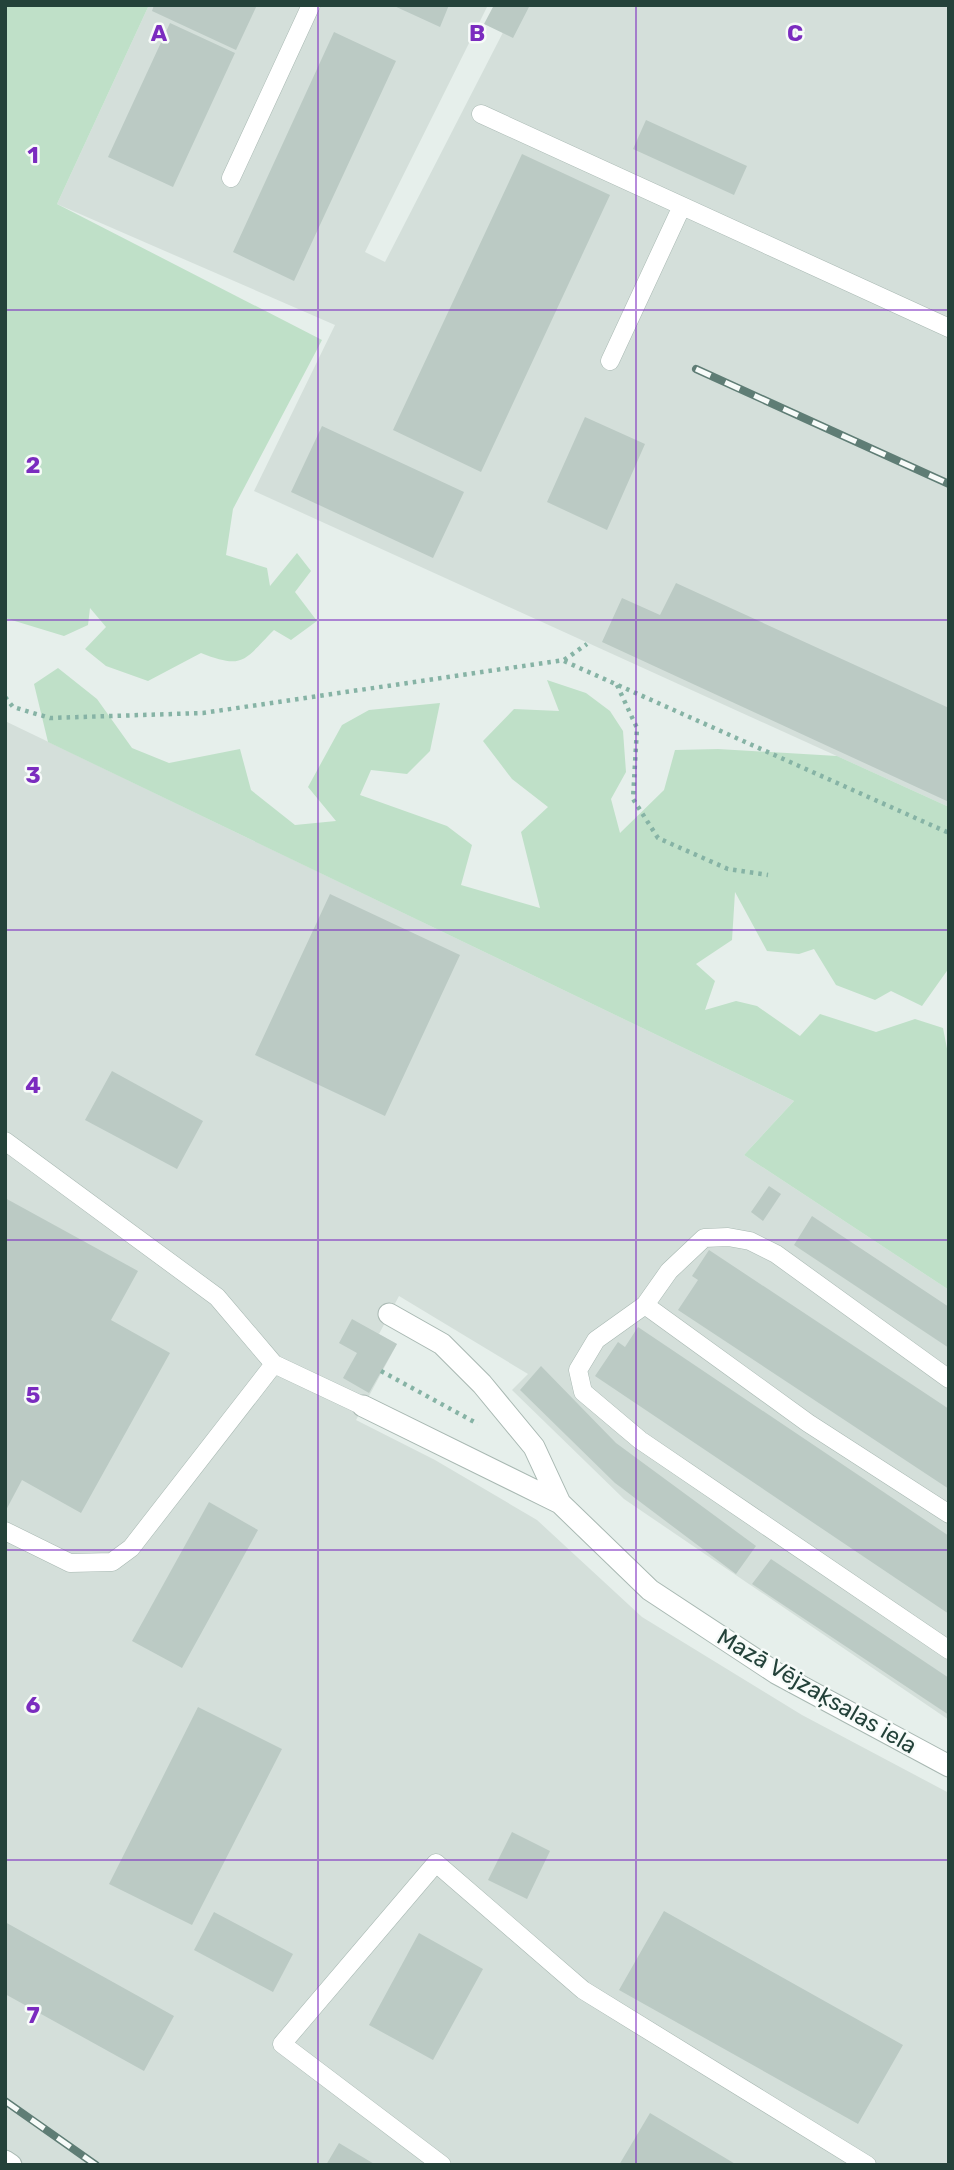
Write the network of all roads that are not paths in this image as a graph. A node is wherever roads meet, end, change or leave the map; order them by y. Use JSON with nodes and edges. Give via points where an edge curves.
{"nodes":[{"id":1,"x":311,"y":5,"type":"edge"},
{"id":2,"x":481,"y":114,"type":"dead end"},
{"id":3,"x":231,"y":178,"type":"dead end"},
{"id":4,"x":682,"y":206,"type":"junction"},
{"id":5,"x":949,"y":328,"type":"edge"},
{"id":6,"x":610,"y":361,"type":"dead end"},
{"id":7,"x":5,"y":1141,"type":"edge"},
{"id":8,"x":645,"y":1305,"type":"junction"},
{"id":9,"x":389,"y":1314,"type":"dead end"},
{"id":10,"x":274,"y":1364,"type":"junction"},
{"id":11,"x":949,"y":1379,"type":"edge"},
{"id":12,"x":363,"y":1406,"type":"joint"},
{"id":13,"x":560,"y":1503,"type":"junction"},
{"id":14,"x":949,"y":1514,"type":"edge"},
{"id":15,"x":5,"y":1531,"type":"edge"},
{"id":16,"x":949,"y":1650,"type":"edge"},
{"id":17,"x":949,"y":1766,"type":"edge"},
{"id":18,"x":5,"y":2161,"type":"edge"},
{"id":19,"x":11,"y":2165,"type":"edge"},
{"id":20,"x":442,"y":2165,"type":"edge"},
{"id":21,"x":867,"y":2165,"type":"edge"}],
"edges":[{"from":1,"to":3,"type":"lane"},
{"from":2,"to":4,"type":"lane"},
{"from":4,"to":5,"type":"lane"},
{"from":4,"to":6,"type":"lane"},
{"from":7,"to":10,"type":"lane","via":[[217,1297]]},
{"from":8,"to":11,"type":"lane","via":[[669,1271],[704,1238],[750,1241],[809,1276]]},
{"from":8,"to":14,"type":"lane","via":[[808,1423]]},
{"from":8,"to":16,"type":"lane","via":[[596,1339],[578,1370],[583,1392],[640,1440]]},
{"from":9,"to":13,"type":"street","via":[[442,1344],[482,1384],[534,1447]]},
{"from":10,"to":12,"type":"lane"},
{"from":10,"to":15,"type":"lane","via":[[131,1548],[112,1562],[70,1563]]},
{"from":12,"to":13,"type":"street"},
{"from":13,"to":17,"type":"street","name":"Mazā Vējzaķsalas iela","via":[[650,1590],[776,1673]]},
{"from":18,"to":19,"type":"street"},
{"from":20,"to":21,"type":"lane","via":[[282,2044],[436,1863],[583,1990]]}]}
